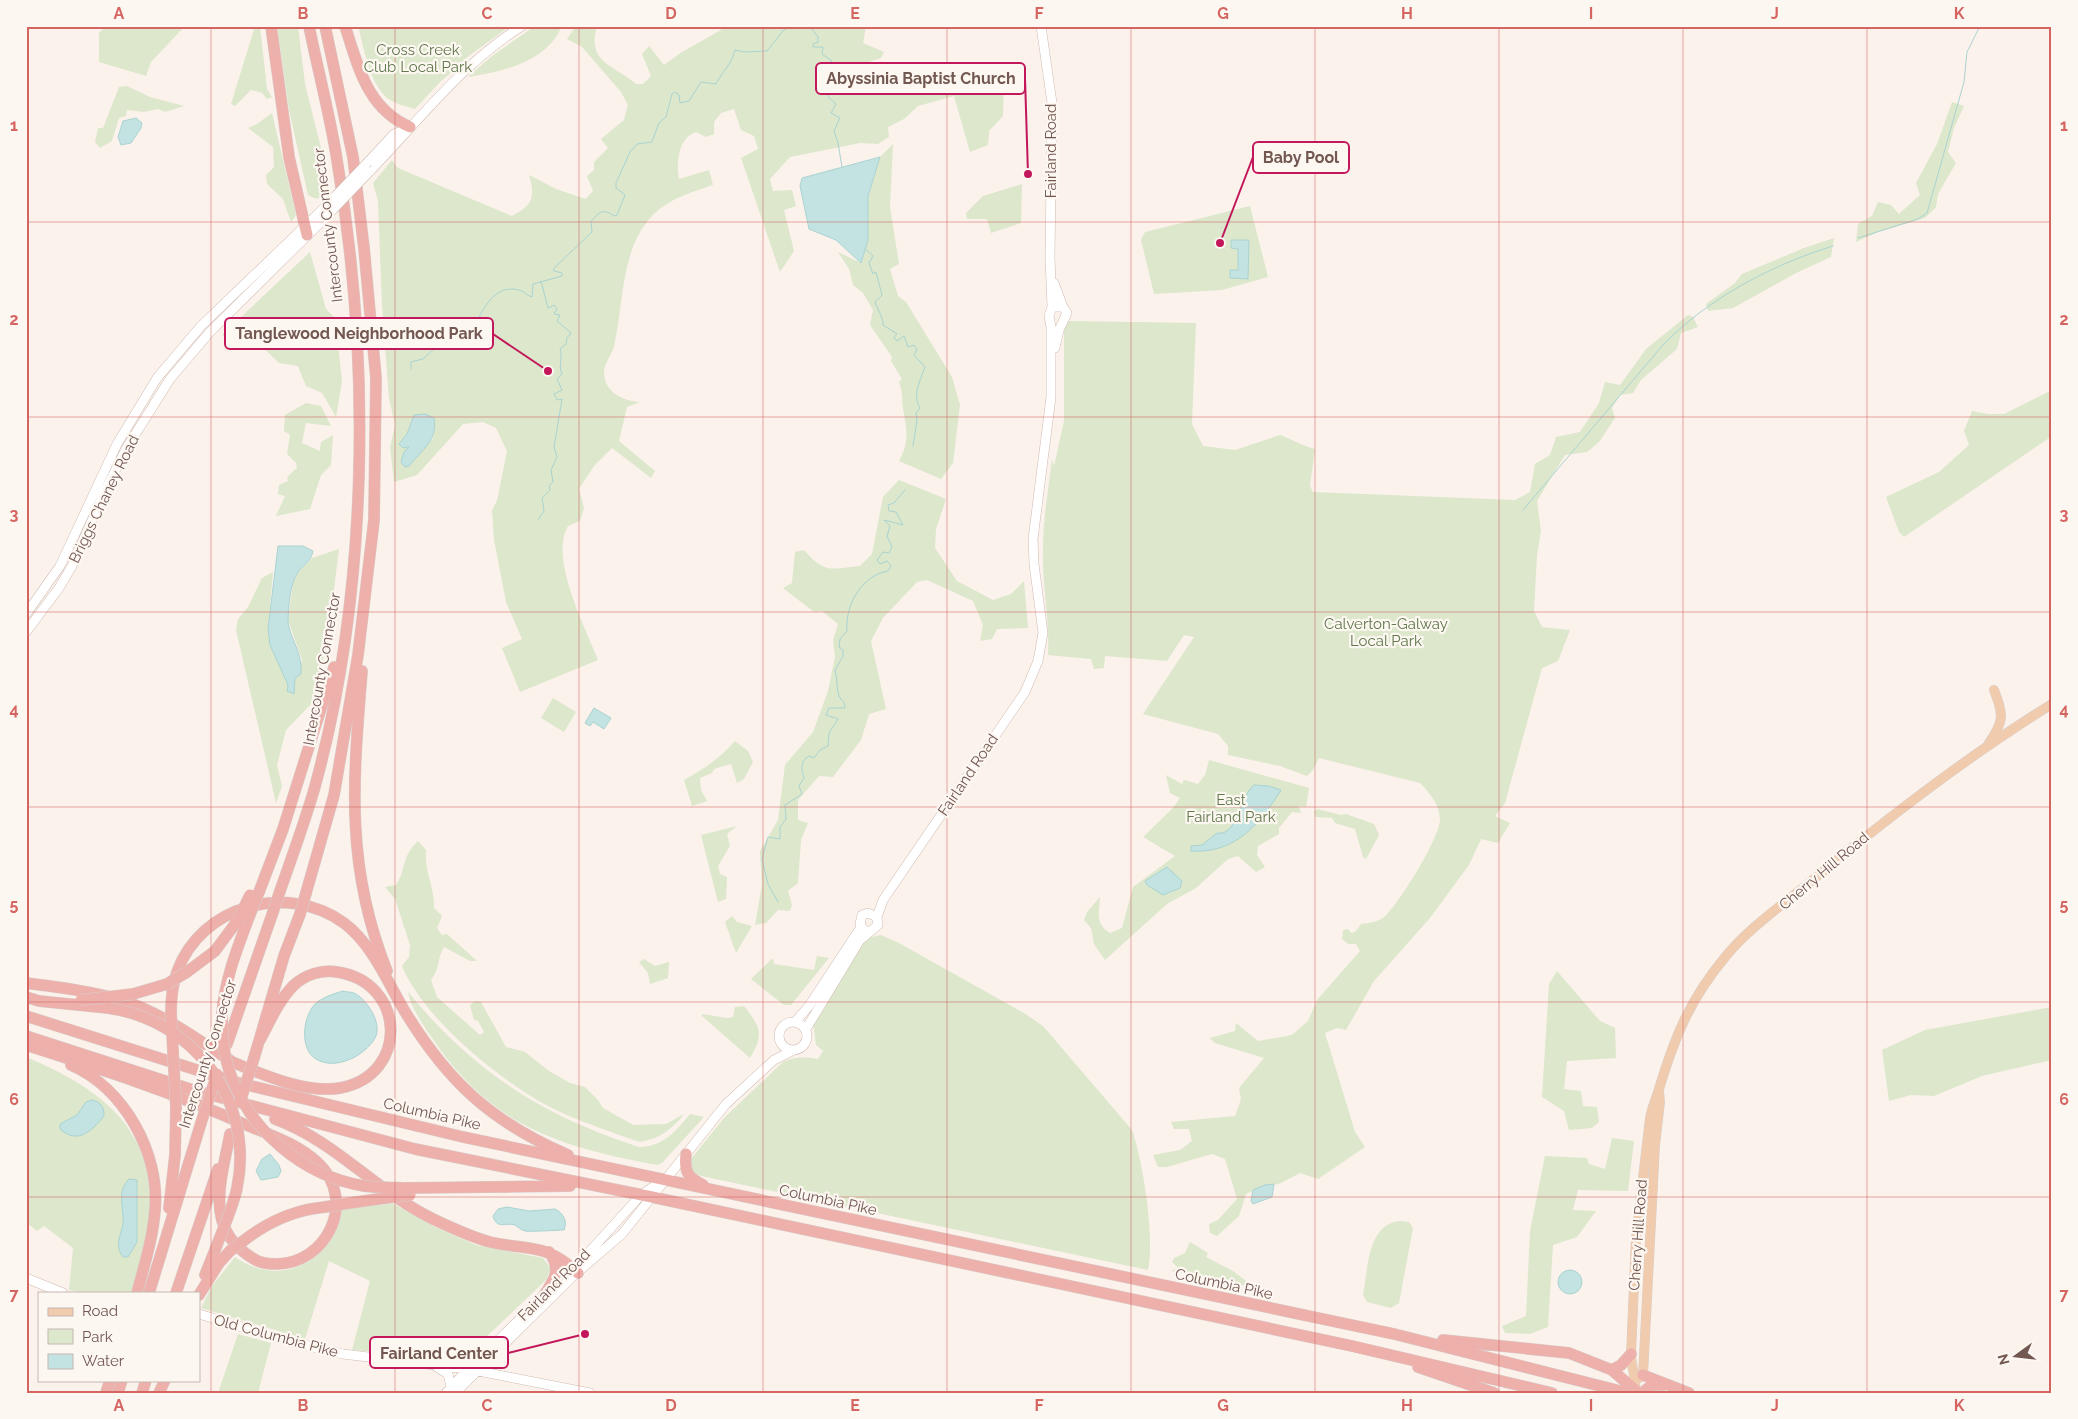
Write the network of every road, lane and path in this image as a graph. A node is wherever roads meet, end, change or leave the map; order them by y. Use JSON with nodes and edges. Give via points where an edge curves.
{"nodes":[{"id":1,"x":271,"y":26,"type":"edge"},
{"id":2,"x":309,"y":26,"type":"edge"},
{"id":3,"x":325,"y":26,"type":"edge"},
{"id":4,"x":345,"y":26,"type":"edge"},
{"id":5,"x":522,"y":26,"type":"edge"},
{"id":6,"x":1041,"y":26,"type":"edge"},
{"id":7,"x":410,"y":127,"type":"junction"},
{"id":8,"x":306,"y":230,"type":"junction"},
{"id":9,"x":1051,"y":276,"type":"junction"},
{"id":10,"x":1063,"y":306,"type":"junction"},
{"id":11,"x":1052,"y":307,"type":"junction"},
{"id":12,"x":1051,"y":320,"type":"junction"},
{"id":13,"x":1062,"y":322,"type":"junction"},
{"id":14,"x":1040,"y":486,"type":"junction"},
{"id":15,"x":368,"y":579,"type":"junction"},
{"id":16,"x":26,"y":614,"type":"edge"},
{"id":17,"x":26,"y":632,"type":"edge"},
{"id":18,"x":346,"y":635,"type":"junction"},
{"id":19,"x":1994,"y":690,"type":"dead end"},
{"id":20,"x":2052,"y":704,"type":"edge"},
{"id":21,"x":1987,"y":747,"type":"junction"},
{"id":22,"x":873,"y":915,"type":"junction"},
{"id":23,"x":243,"y":918,"type":"junction"},
{"id":24,"x":860,"y":927,"type":"junction"},
{"id":25,"x":870,"y":932,"type":"junction"},
{"id":26,"x":26,"y":983,"type":"edge"},
{"id":27,"x":28,"y":997,"type":"edge"},
{"id":28,"x":26,"y":1016,"type":"edge"},
{"id":29,"x":410,"y":1020,"type":"junction"},
{"id":30,"x":795,"y":1022,"type":"junction"},
{"id":31,"x":806,"y":1029,"type":"junction"},
{"id":32,"x":26,"y":1036,"type":"edge"},
{"id":33,"x":260,"y":1040,"type":"junction"},
{"id":34,"x":781,"y":1043,"type":"junction"},
{"id":35,"x":26,"y":1045,"type":"edge"},
{"id":36,"x":792,"y":1050,"type":"junction"},
{"id":37,"x":774,"y":1060,"type":"junction"},
{"id":38,"x":230,"y":1061,"type":"junction"},
{"id":39,"x":166,"y":1080,"type":"junction"},
{"id":40,"x":1659,"y":1091,"type":"junction"},
{"id":41,"x":311,"y":1100,"type":"junction"},
{"id":42,"x":230,"y":1134,"type":"junction"},
{"id":43,"x":686,"y":1154,"type":"junction"},
{"id":44,"x":594,"y":1166,"type":"junction"},
{"id":45,"x":664,"y":1181,"type":"junction"},
{"id":46,"x":601,"y":1186,"type":"junction"},
{"id":47,"x":408,"y":1191,"type":"junction"},
{"id":48,"x":716,"y":1191,"type":"junction"},
{"id":49,"x":647,"y":1196,"type":"junction"},
{"id":50,"x":548,"y":1251,"type":"junction"},
{"id":51,"x":575,"y":1271,"type":"junction"},
{"id":52,"x":153,"y":1277,"type":"junction"},
{"id":53,"x":26,"y":1278,"type":"edge"},
{"id":54,"x":61,"y":1292,"type":"edge"},
{"id":55,"x":137,"y":1292,"type":"edge"},
{"id":56,"x":148,"y":1292,"type":"edge"},
{"id":57,"x":176,"y":1292,"type":"edge"},
{"id":58,"x":200,"y":1292,"type":"edge"},
{"id":59,"x":200,"y":1292,"type":"edge"},
{"id":60,"x":542,"y":1298,"type":"junction"},
{"id":61,"x":202,"y":1315,"type":"edge"},
{"id":62,"x":1394,"y":1334,"type":"junction"},
{"id":63,"x":1352,"y":1346,"type":"junction"},
{"id":64,"x":1631,"y":1354,"type":"junction"},
{"id":65,"x":430,"y":1363,"type":"junction"},
{"id":66,"x":468,"y":1369,"type":"junction"},
{"id":67,"x":1612,"y":1370,"type":"junction"},
{"id":68,"x":478,"y":1371,"type":"junction"},
{"id":69,"x":1637,"y":1386,"type":"edge"},
{"id":70,"x":451,"y":1391,"type":"edge"},
{"id":71,"x":590,"y":1393,"type":"edge"},
{"id":72,"x":1494,"y":1393,"type":"edge"},
{"id":73,"x":1552,"y":1393,"type":"edge"},
{"id":74,"x":1688,"y":1393,"type":"edge"}],
"edges":[{"from":1,"to":8,"type":"highway","via":[[289,157]]},
{"from":2,"to":18,"type":"highway","name":"Intercounty Connector","via":[[337,160],[360,379],[352,577]]},
{"from":3,"to":15,"type":"highway","name":"Intercounty Connector","via":[[353,157],[376,378],[374,520]]},
{"from":4,"to":7,"type":"highway","via":[[368,91],[387,114]]},
{"from":5,"to":7,"type":"main road","name":"Briggs Chaney Road","via":[[450,84]]},
{"from":6,"to":9,"type":"main road","name":"Fairland Road","via":[[1052,103]]},
{"from":7,"to":8,"type":"main road","name":"Briggs Chaney Road","bridge":true,"via":[[325,218]]},
{"from":7,"to":8,"type":"main road","name":"Briggs Chaney Road","bridge":true,"via":[[394,134]]},
{"from":8,"to":16,"type":"main road","name":"Briggs Chaney Road","via":[[201,326],[157,378],[117,444],[60,566]]},
{"from":8,"to":17,"type":"main road","name":"Briggs Chaney Road","via":[[170,379],[126,449],[72,566]]},
{"from":9,"to":10,"type":"main road","name":"Fairland Road"},
{"from":9,"to":11,"type":"main road","name":"Fairland Road"},
{"from":10,"to":11,"type":"main road"},
{"from":10,"to":13,"type":"main road","via":[[1067,313]]},
{"from":11,"to":12,"type":"main road","via":[[1049,313]]},
{"from":12,"to":13,"type":"main road"},
{"from":12,"to":14,"type":"main road","name":"Fairland Road","via":[[1051,397]]},
{"from":13,"to":14,"type":"main road","name":"Fairland Road","via":[[1055,347],[1055,414],[1044,480]]},
{"from":14,"to":22,"type":"main road","name":"Fairland Road","via":[[1033,539],[1029,546],[1040,643],[1038,661],[1024,692]]},
{"from":15,"to":29,"type":"highway","via":[[354,762],[355,832],[370,919],[387,969]]},
{"from":15,"to":33,"type":"highway","name":"Intercounty Connector","bridge":true,"via":[[334,795]]},
{"from":18,"to":23,"type":"highway","bridge":true,"via":[[287,813]]},
{"from":18,"to":52,"type":"highway","name":"Intercounty Connector","bridge":true,"via":[[316,782],[227,1044]]},
{"from":19,"to":21,"type":"main road","via":[[2002,710],[2002,720]]},
{"from":20,"to":21,"type":"main road","name":"Cherry Hill Road"},
{"from":21,"to":40,"type":"main road","name":"Cherry Hill Road","via":[[1870,832],[1728,953],[1687,1014],[1671,1050]]},
{"from":22,"to":24,"type":"main road","via":[[860,918]]},
{"from":22,"to":25,"type":"main road","via":[[878,926]]},
{"from":23,"to":27,"type":"highway","bridge":true,"via":[[215,951],[167,984],[133,994],[81,1000]]},
{"from":23,"to":47,"type":"highway","bridge":true,"via":[[224,989],[222,1014],[225,1053],[236,1088],[257,1121],[279,1146],[302,1164],[332,1178]]},
{"from":24,"to":25,"type":"main road"},
{"from":24,"to":30,"type":"main road","via":[[809,1006]]},
{"from":25,"to":31,"type":"main road","via":[[860,940]]},
{"from":26,"to":38,"type":"highway","via":[[80,990],[122,1000],[154,1014]]},
{"from":27,"to":58,"type":"highway","bridge":true,"via":[[108,1008],[138,1016],[179,1036],[210,1068],[232,1108],[240,1150],[239,1173],[234,1200]]},
{"from":28,"to":41,"type":"highway","name":"Columbia Pike","via":[[235,1082]]},
{"from":29,"to":44,"type":"highway","via":[[432,1054],[487,1110],[540,1143]]},
{"from":29,"to":52,"type":"highway","bridge":true,"via":[[354,931],[326,912],[304,904],[273,902],[248,906],[228,914],[204,930],[186,954],[171,992],[175,1155],[170,1205]]},
{"from":30,"to":31,"type":"main road"},
{"from":30,"to":34,"type":"main road","via":[[789,1022],[782,1028]]},
{"from":31,"to":36,"type":"main road","via":[[806,1042],[801,1048]]},
{"from":32,"to":39,"type":"highway"},
{"from":33,"to":38,"type":"highway","via":[[295,984],[317,973],[332,971],[358,977],[370,985],[388,1009],[391,1024],[386,1055],[378,1067],[355,1084],[339,1088],[290,1083]]},
{"from":33,"to":42,"type":"highway","name":"Intercounty Connector","bridge":true},
{"from":34,"to":36,"type":"main road"},
{"from":34,"to":37,"type":"main road","name":"Fairland Road"},
{"from":35,"to":42,"type":"highway","via":[[216,1112],[285,1141],[318,1163],[333,1186],[335,1211],[327,1236],[310,1255],[283,1264],[257,1262],[244,1254],[228,1236],[219,1212],[219,1194]]},
{"from":35,"to":55,"type":"highway","via":[[92,1077],[118,1100],[139,1134],[152,1168],[155,1210]]},
{"from":36,"to":37,"type":"main road","name":"Fairland Road"},
{"from":37,"to":43,"type":"main road","name":"Fairland Road","via":[[726,1104]]},
{"from":38,"to":41,"type":"highway","via":[[253,1076]]},
{"from":39,"to":46,"type":"highway","via":[[414,1149]]},
{"from":39,"to":50,"type":"highway","via":[[181,1090],[285,1123],[314,1137],[367,1178],[432,1218],[488,1242]]},
{"from":40,"to":64,"type":"main road","name":"Cherry Hill Road","via":[[1653,1102],[1643,1168]]},
{"from":40,"to":69,"type":"main road","name":"Cherry Hill Road"},
{"from":41,"to":44,"type":"highway","name":"Columbia Pike"},
{"from":42,"to":57,"type":"highway","name":"Intercounty Connector"},
{"from":43,"to":45,"type":"main road","name":"Fairland Road"},
{"from":43,"to":48,"type":"highway","via":[[687,1175]]},
{"from":44,"to":45,"type":"highway","name":"Columbia Pike"},
{"from":45,"to":48,"type":"highway","name":"Columbia Pike"},
{"from":45,"to":49,"type":"main road","name":"Fairland Road"},
{"from":46,"to":47,"type":"highway","via":[[496,1186]]},
{"from":46,"to":49,"type":"highway"},
{"from":47,"to":59,"type":"highway","bridge":true,"via":[[386,1198],[289,1214],[262,1226],[230,1251]]},
{"from":48,"to":62,"type":"highway","name":"Columbia Pike"},
{"from":49,"to":51,"type":"main road","name":"Fairland Road"},
{"from":49,"to":63,"type":"highway"},
{"from":50,"to":51,"type":"highway"},
{"from":50,"to":60,"type":"highway","via":[[557,1272]]},
{"from":51,"to":60,"type":"main road","name":"Fairland Road"},
{"from":51,"to":68,"type":"main road","name":"Fairland Road"},
{"from":52,"to":56,"type":"highway","name":"Intercounty Connector"},
{"from":53,"to":54,"type":"main road"},
{"from":60,"to":66,"type":"main road","name":"Fairland Road"},
{"from":61,"to":65,"type":"main road","name":"Old Columbia Pike","via":[[343,1354]]},
{"from":62,"to":67,"type":"highway","via":[[1556,1350]]},
{"from":62,"to":69,"type":"highway","name":"Columbia Pike"},
{"from":63,"to":72,"type":"highway"},
{"from":63,"to":73,"type":"highway"},
{"from":64,"to":67,"type":"highway"},
{"from":64,"to":69,"type":"main road","name":"Cherry Hill Road","via":[[1631,1370]]},
{"from":65,"to":66,"type":"main road","name":"Old Columbia Pike"},
{"from":65,"to":70,"type":"main road","via":[[448,1374]]},
{"from":66,"to":68,"type":"main road","name":"Old Columbia Pike"},
{"from":66,"to":70,"type":"main road","name":"Fairland Road"},
{"from":67,"to":69,"type":"highway"},
{"from":68,"to":70,"type":"main road","name":"Fairland Road"},
{"from":68,"to":71,"type":"main road","name":"Old Columbia Pike"},
{"from":69,"to":74,"type":"highway","via":[[1663,1385]]}]}
